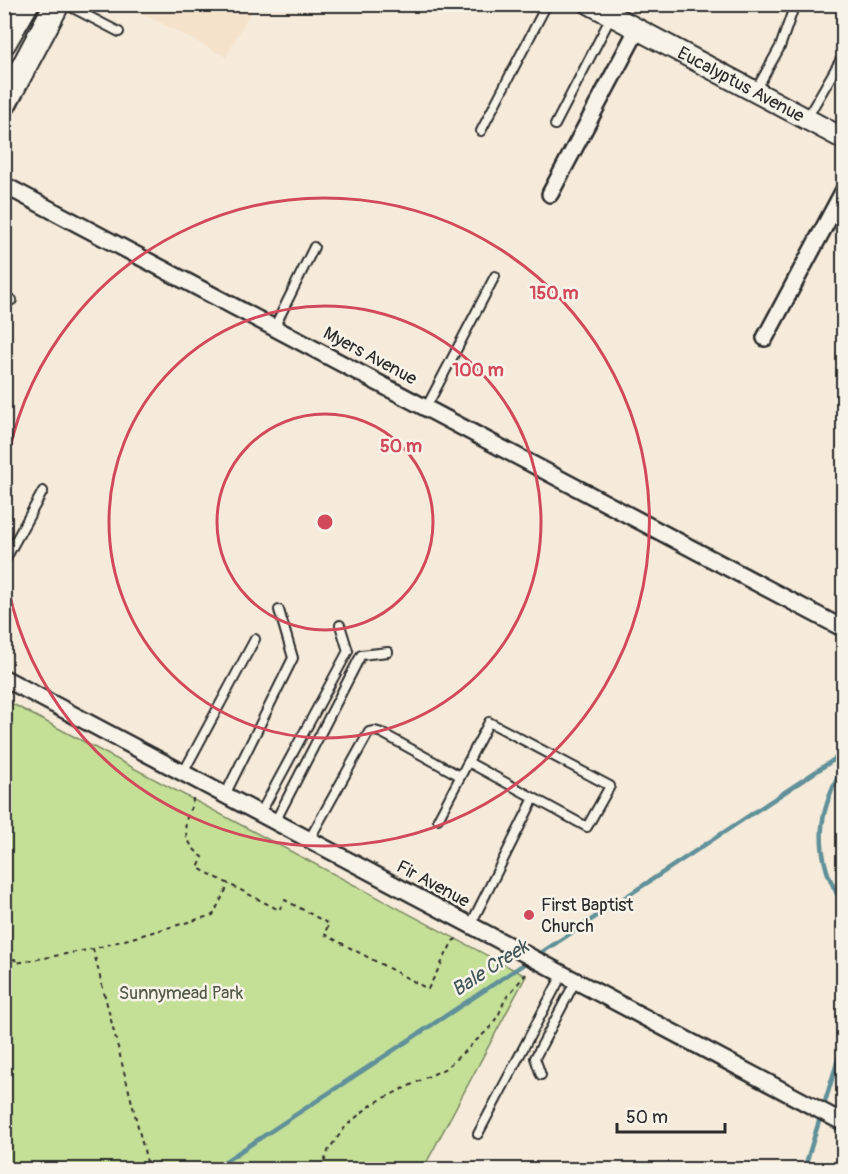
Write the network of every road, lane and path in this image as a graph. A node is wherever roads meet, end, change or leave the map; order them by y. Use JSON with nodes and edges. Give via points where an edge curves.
{"nodes":[{"id":1,"x":57,"y":4,"type":"edge"},
{"id":2,"x":65,"y":4,"type":"edge"},
{"id":3,"x":547,"y":4,"type":"edge"},
{"id":4,"x":795,"y":4,"type":"edge"},
{"id":5,"x":600,"y":9,"type":"edge"},
{"id":6,"x":18,"y":12,"type":"edge"},
{"id":7,"x":638,"y":30,"type":"junction"},
{"id":8,"x":119,"y":32,"type":"dead end"},
{"id":9,"x":4,"y":42,"type":"edge"},
{"id":10,"x":843,"y":54,"type":"edge"},
{"id":11,"x":755,"y":92,"type":"junction"},
{"id":12,"x":4,"y":104,"type":"edge"},
{"id":13,"x":806,"y":119,"type":"junction"},
{"id":14,"x":555,"y":125,"type":"dead end"},
{"id":15,"x":481,"y":131,"type":"dead end"},
{"id":16,"x":843,"y":139,"type":"edge"},
{"id":17,"x":4,"y":185,"type":"edge"},
{"id":18,"x":843,"y":190,"type":"edge"},
{"id":19,"x":550,"y":194,"type":"dead end"},
{"id":20,"x":314,"y":247,"type":"dead end"},
{"id":21,"x":495,"y":276,"type":"dead end"},
{"id":22,"x":274,"y":327,"type":"junction"},
{"id":23,"x":765,"y":338,"type":"dead end"},
{"id":24,"x":426,"y":408,"type":"junction"},
{"id":25,"x":42,"y":491,"type":"dead end"},
{"id":26,"x":4,"y":562,"type":"edge"},
{"id":27,"x":279,"y":610,"type":"dead end"},
{"id":28,"x":340,"y":625,"type":"dead end"},
{"id":29,"x":843,"y":629,"type":"edge"},
{"id":30,"x":255,"y":639,"type":"dead end"},
{"id":31,"x":388,"y":652,"type":"dead end"},
{"id":32,"x":4,"y":678,"type":"edge"},
{"id":33,"x":468,"y":762,"type":"junction"},
{"id":34,"x":183,"y":773,"type":"junction"},
{"id":35,"x":460,"y":776,"type":"junction"},
{"id":36,"x":225,"y":795,"type":"junction"},
{"id":37,"x":194,"y":798,"type":"dead end"},
{"id":38,"x":534,"y":798,"type":"junction"},
{"id":39,"x":260,"y":814,"type":"junction"},
{"id":40,"x":438,"y":819,"type":"dead end"},
{"id":41,"x":275,"y":822,"type":"junction"},
{"id":42,"x":309,"y":840,"type":"junction"},
{"id":43,"x":229,"y":884,"type":"junction"},
{"id":44,"x":470,"y":926,"type":"junction"},
{"id":45,"x":458,"y":938,"type":"dead end"},
{"id":46,"x":93,"y":949,"type":"junction"},
{"id":47,"x":4,"y":961,"type":"edge"},
{"id":48,"x":526,"y":974,"type":"dead end"},
{"id":49,"x":569,"y":978,"type":"junction"},
{"id":50,"x":541,"y":1075,"type":"dead end"},
{"id":51,"x":843,"y":1123,"type":"edge"},
{"id":52,"x":478,"y":1134,"type":"dead end"},
{"id":53,"x":149,"y":1170,"type":"edge"},
{"id":54,"x":321,"y":1170,"type":"edge"}],
"edges":[{"from":1,"to":12,"type":"main road"},
{"from":2,"to":8,"type":"lane"},
{"from":3,"to":15,"type":"lane"},
{"from":4,"to":11,"type":"lane","via":[[780,47]]},
{"from":5,"to":7,"type":"street","name":"Eucalyptus Avenue"},
{"from":5,"to":14,"type":"lane"},
{"from":6,"to":9,"type":"main road"},
{"from":7,"to":11,"type":"street","name":"Eucalyptus Avenue"},
{"from":7,"to":19,"type":"street"},
{"from":10,"to":13,"type":"lane"},
{"from":11,"to":13,"type":"street","name":"Eucalyptus Avenue"},
{"from":13,"to":16,"type":"street","name":"Eucalyptus Avenue"},
{"from":17,"to":22,"type":"street","name":"Myers Avenue"},
{"from":18,"to":23,"type":"street"},
{"from":20,"to":22,"type":"lane"},
{"from":21,"to":24,"type":"lane"},
{"from":22,"to":24,"type":"street","name":"Myers Avenue"},
{"from":24,"to":29,"type":"street","name":"Myers Avenue"},
{"from":25,"to":26,"type":"lane"},
{"from":27,"to":36,"type":"lane","via":[[293,658]]},
{"from":28,"to":39,"type":"lane","via":[[348,651]]},
{"from":30,"to":34,"type":"lane"},
{"from":31,"to":41,"type":"lane","via":[[361,655]]},
{"from":32,"to":34,"type":"street","name":"Fir Avenue"},
{"from":33,"to":35,"type":"lane"},
{"from":33,"to":38,"type":"lane"},
{"from":33,"to":38,"type":"lane","via":[[489,722],[610,786],[587,827]]},
{"from":34,"to":36,"type":"street","name":"Fir Avenue"},
{"from":35,"to":40,"type":"lane"},
{"from":35,"to":42,"type":"lane","via":[[382,733],[369,732]]},
{"from":36,"to":39,"type":"street","name":"Fir Avenue"},
{"from":37,"to":43,"type":"path","via":[[186,829],[190,844],[203,857],[198,868]]},
{"from":38,"to":44,"type":"lane"},
{"from":39,"to":41,"type":"street","name":"Fir Avenue"},
{"from":41,"to":42,"type":"street","name":"Fir Avenue"},
{"from":42,"to":44,"type":"street","name":"Fir Avenue"},
{"from":43,"to":45,"type":"path","via":[[279,910],[285,900],[329,924],[324,934],[428,989]]},
{"from":43,"to":46,"type":"path","via":[[213,915]]},
{"from":44,"to":49,"type":"street","name":"Fir Avenue"},
{"from":46,"to":47,"type":"path","via":[[16,963],[15,959]]},
{"from":46,"to":53,"type":"path"},
{"from":48,"to":54,"type":"path","via":[[505,999],[489,1029],[446,1068],[380,1100],[351,1121],[336,1138]]},
{"from":49,"to":50,"type":"lane","via":[[535,1058]]},
{"from":49,"to":51,"type":"street","name":"Fir Avenue"},
{"from":49,"to":52,"type":"lane"}]}
